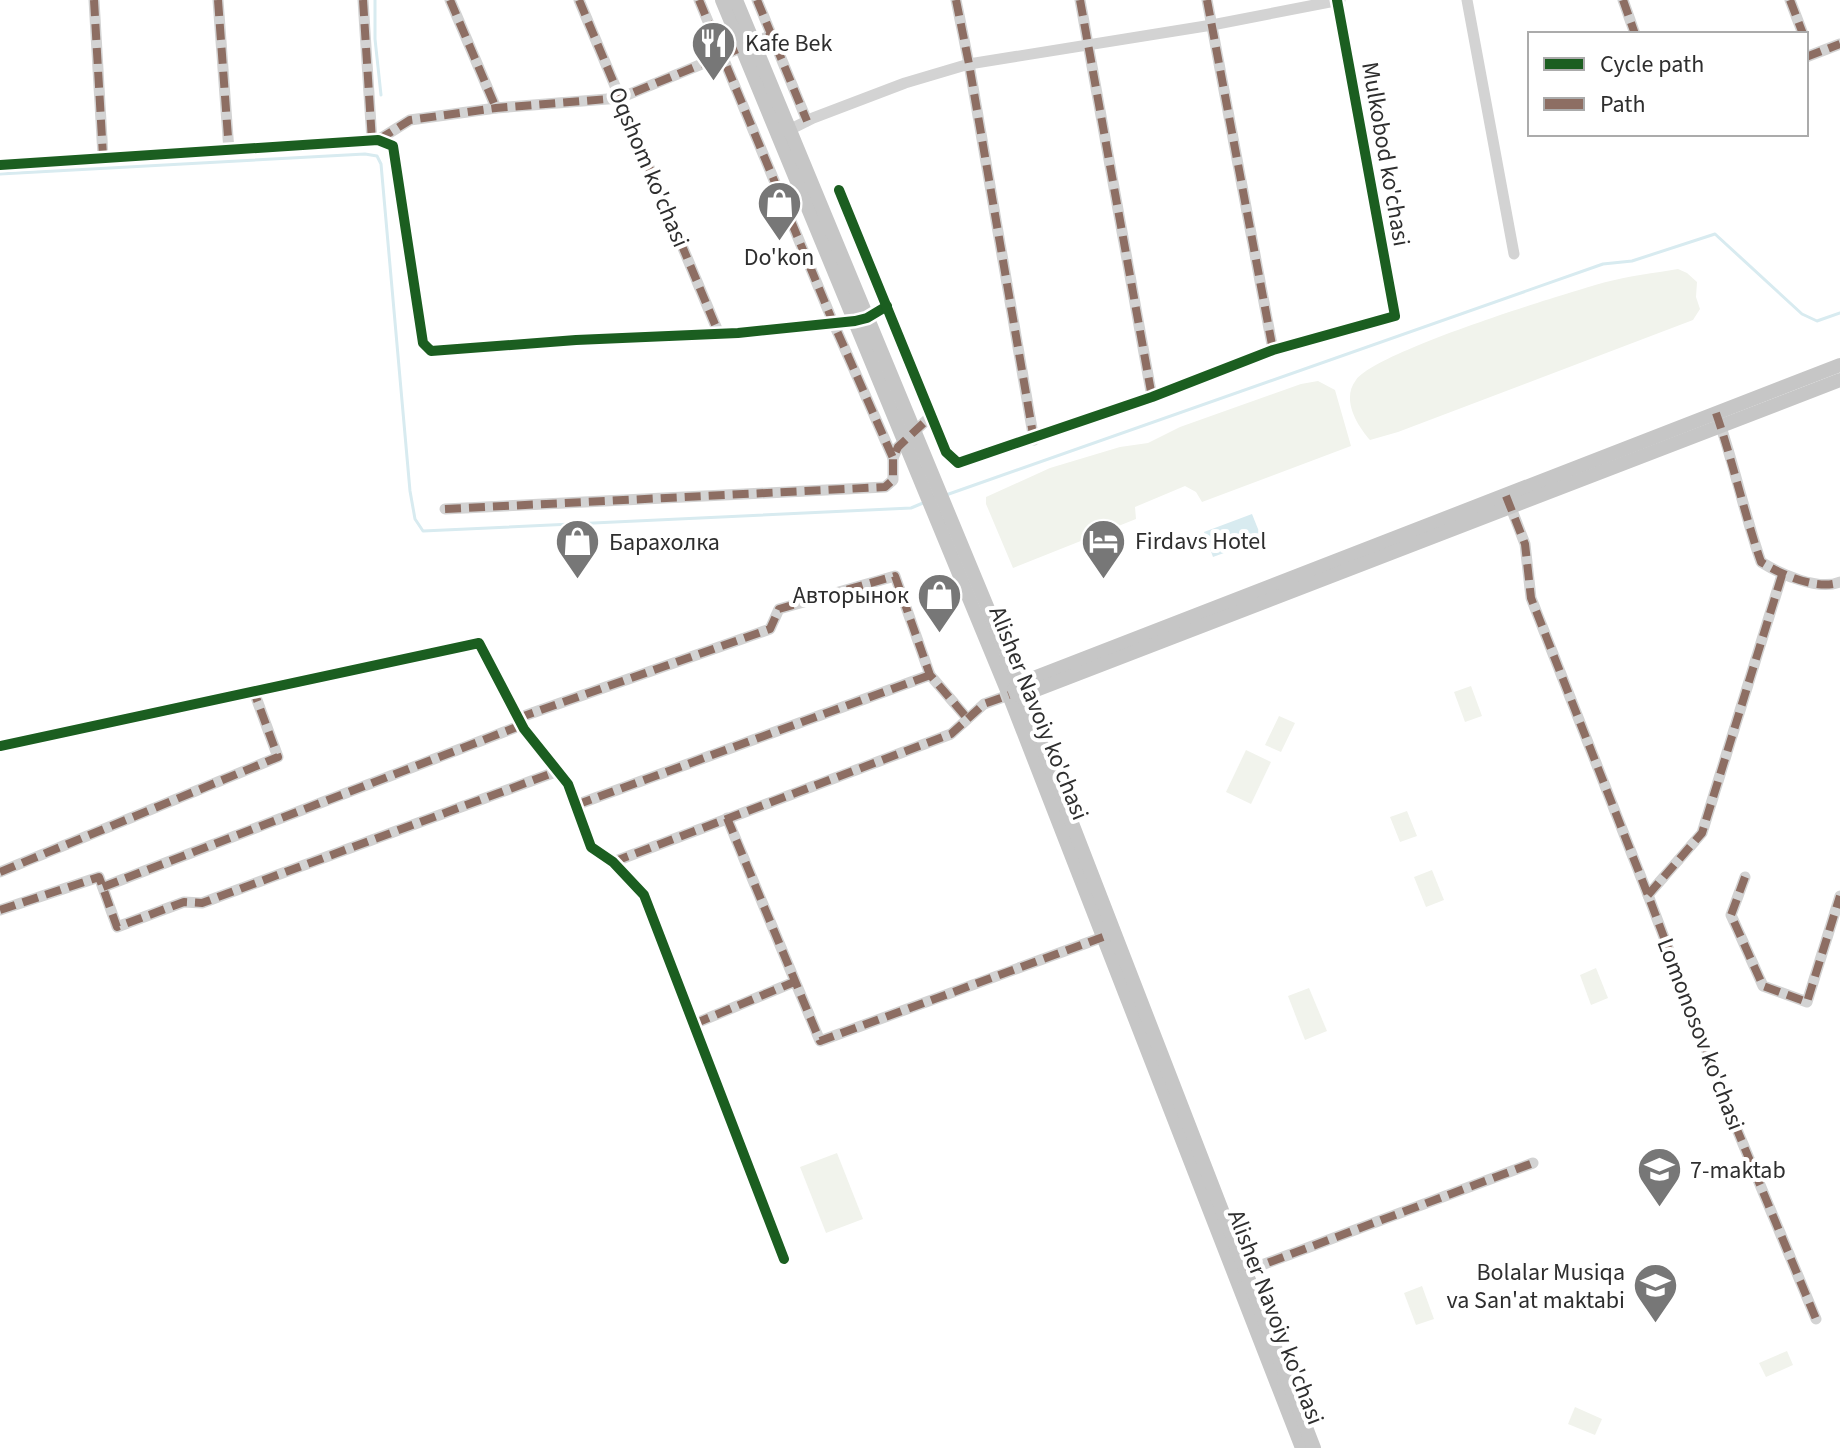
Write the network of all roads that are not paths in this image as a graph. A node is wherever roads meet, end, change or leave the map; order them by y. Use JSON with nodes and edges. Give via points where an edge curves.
{"nodes":[{"id":1,"x":94,"y":0,"type":"edge"},
{"id":2,"x":218,"y":0,"type":"edge"},
{"id":3,"x":363,"y":0,"type":"edge"},
{"id":4,"x":450,"y":0,"type":"edge"},
{"id":5,"x":579,"y":0,"type":"edge"},
{"id":6,"x":699,"y":0,"type":"edge"},
{"id":7,"x":722,"y":0,"type":"edge"},
{"id":8,"x":736,"y":0,"type":"edge"},
{"id":9,"x":757,"y":0,"type":"edge"},
{"id":10,"x":956,"y":0,"type":"edge"},
{"id":11,"x":1080,"y":0,"type":"edge"},
{"id":12,"x":1207,"y":0,"type":"edge"},
{"id":13,"x":1338,"y":0,"type":"edge"},
{"id":14,"x":1467,"y":0,"type":"edge"},
{"id":15,"x":1623,"y":0,"type":"edge"},
{"id":16,"x":1790,"y":0,"type":"edge"},
{"id":17,"x":1212,"y":25,"type":"junction"},
{"id":18,"x":1634,"y":32,"type":"edge"},
{"id":19,"x":1802,"y":32,"type":"edge"},
{"id":20,"x":772,"y":35,"type":"junction"},
{"id":21,"x":748,"y":44,"type":"junction"},
{"id":22,"x":1088,"y":44,"type":"junction"},
{"id":23,"x":1840,"y":44,"type":"edge"},
{"id":24,"x":722,"y":54,"type":"junction"},
{"id":25,"x":1808,"y":56,"type":"edge"},
{"id":26,"x":969,"y":64,"type":"junction"},
{"id":27,"x":620,"y":98,"type":"junction"},
{"id":28,"x":496,"y":108,"type":"junction"},
{"id":29,"x":807,"y":121,"type":"junction"},
{"id":30,"x":784,"y":132,"type":"junction"},
{"id":31,"x":375,"y":140,"type":"junction"},
{"id":32,"x":229,"y":151,"type":"junction"},
{"id":33,"x":103,"y":156,"type":"junction"},
{"id":34,"x":0,"y":165,"type":"edge"},
{"id":35,"x":839,"y":190,"type":"dead end"},
{"id":36,"x":1514,"y":254,"type":"dead end"},
{"id":37,"x":887,"y":306,"type":"junction"},
{"id":38,"x":861,"y":319,"type":"junction"},
{"id":39,"x":833,"y":322,"type":"junction"},
{"id":40,"x":719,"y":334,"type":"junction"},
{"id":41,"x":1273,"y":350,"type":"junction"},
{"id":42,"x":1840,"y":365,"type":"edge"},
{"id":43,"x":1840,"y":380,"type":"edge"},
{"id":44,"x":1152,"y":397,"type":"junction"},
{"id":45,"x":931,"y":416,"type":"junction"},
{"id":46,"x":1718,"y":420,"type":"junction"},
{"id":47,"x":910,"y":436,"type":"junction"},
{"id":48,"x":1034,"y":440,"type":"junction"},
{"id":49,"x":893,"y":458,"type":"junction"},
{"id":50,"x":1508,"y":501,"type":"junction"},
{"id":51,"x":445,"y":509,"type":"dead end"},
{"id":52,"x":942,"y":515,"type":"junction"},
{"id":53,"x":1782,"y":575,"type":"junction"},
{"id":54,"x":1840,"y":582,"type":"edge"},
{"id":55,"x":1008,"y":656,"type":"junction"},
{"id":56,"x":930,"y":675,"type":"junction"},
{"id":57,"x":1050,"y":678,"type":"junction"},
{"id":58,"x":1017,"y":691,"type":"junction"},
{"id":59,"x":254,"y":692,"type":"junction"},
{"id":60,"x":967,"y":718,"type":"junction"},
{"id":61,"x":520,"y":721,"type":"junction"},
{"id":62,"x":1037,"y":734,"type":"junction"},
{"id":63,"x":0,"y":746,"type":"edge"},
{"id":64,"x":558,"y":771,"type":"junction"},
{"id":65,"x":576,"y":805,"type":"junction"},
{"id":66,"x":727,"y":818,"type":"junction"},
{"id":67,"x":613,"y":862,"type":"junction"},
{"id":68,"x":0,"y":872,"type":"edge"},
{"id":69,"x":1745,"y":877,"type":"dead end"},
{"id":70,"x":103,"y":887,"type":"junction"},
{"id":71,"x":1648,"y":895,"type":"junction"},
{"id":72,"x":1840,"y":896,"type":"edge"},
{"id":73,"x":0,"y":910,"type":"edge"},
{"id":74,"x":1103,"y":937,"type":"junction"},
{"id":75,"x":794,"y":982,"type":"junction"},
{"id":76,"x":694,"y":1024,"type":"junction"},
{"id":77,"x":1191,"y":1143,"type":"junction"},
{"id":78,"x":1533,"y":1163,"type":"dead end"},
{"id":79,"x":784,"y":1259,"type":"dead end"},
{"id":80,"x":1246,"y":1271,"type":"junction"},
{"id":81,"x":1816,"y":1319,"type":"dead end"},
{"id":82,"x":1296,"y":1416,"type":"junction"},
{"id":83,"x":1302,"y":1448,"type":"edge"},
{"id":84,"x":1314,"y":1448,"type":"edge"}],
"edges":[{"from":1,"to":33,"type":"street"},
{"from":2,"to":32,"type":"street"},
{"from":3,"to":31,"type":"street"},
{"from":4,"to":28,"type":"street"},
{"from":5,"to":27,"type":"street","name":"Oqshom ko'chasi"},
{"from":6,"to":24,"type":"street"},
{"from":7,"to":21,"type":"main road","name":"Alisher Navoiy ko'chasi"},
{"from":8,"to":21,"type":"main road","name":"Alisher Navoiy ko'chasi"},
{"from":9,"to":20,"type":"street"},
{"from":10,"to":26,"type":"street"},
{"from":11,"to":22,"type":"street"},
{"from":12,"to":17,"type":"street"},
{"from":13,"to":17,"type":"street"},
{"from":13,"to":41,"type":"street","name":"Mulkobod ko'chasi","via":[[1395,316]]},
{"from":14,"to":36,"type":"street"},
{"from":15,"to":18,"type":"street"},
{"from":16,"to":19,"type":"street"},
{"from":17,"to":22,"type":"street"},
{"from":17,"to":41,"type":"street"},
{"from":20,"to":21,"type":"street"},
{"from":20,"to":29,"type":"street"},
{"from":21,"to":24,"type":"street"},
{"from":21,"to":30,"type":"main road","name":"Alisher Navoiy ko'chasi"},
{"from":22,"to":26,"type":"street"},
{"from":22,"to":44,"type":"street"},
{"from":23,"to":25,"type":"street"},
{"from":24,"to":27,"type":"street"},
{"from":24,"to":39,"type":"street"},
{"from":26,"to":29,"type":"street"},
{"from":26,"to":48,"type":"street"},
{"from":27,"to":28,"type":"street"},
{"from":27,"to":40,"type":"street","name":"Oqshom ko'chasi"},
{"from":28,"to":31,"type":"street","via":[[410,120]]},
{"from":29,"to":30,"type":"street"},
{"from":30,"to":38,"type":"main road","name":"Alisher Navoiy ko'chasi"},
{"from":31,"to":32,"type":"street"},
{"from":31,"to":40,"type":"street","via":[[393,146],[423,343],[431,351]]},
{"from":32,"to":33,"type":"street"},
{"from":33,"to":34,"type":"street"},
{"from":35,"to":37,"type":"street"},
{"from":37,"to":38,"type":"street"},
{"from":37,"to":45,"type":"street"},
{"from":38,"to":39,"type":"street"},
{"from":38,"to":47,"type":"main road","name":"Alisher Navoiy ko'chasi"},
{"from":39,"to":40,"type":"street"},
{"from":39,"to":49,"type":"street"},
{"from":41,"to":44,"type":"street"},
{"from":42,"to":46,"type":"main road"},
{"from":43,"to":46,"type":"main road"},
{"from":44,"to":48,"type":"street"},
{"from":45,"to":47,"type":"street"},
{"from":45,"to":48,"type":"street","via":[[946,452],[958,463]]},
{"from":46,"to":50,"type":"main road"},
{"from":46,"to":53,"type":"street","via":[[1761,562]]},
{"from":47,"to":49,"type":"street"},
{"from":47,"to":52,"type":"main road","name":"Alisher Navoiy ko'chasi"},
{"from":49,"to":51,"type":"street","via":[[893,480],[885,487]]},
{"from":50,"to":57,"type":"main road"},
{"from":50,"to":71,"type":"street","name":"Lomonosov ko'chasi","via":[[1525,544],[1531,598]]},
{"from":52,"to":55,"type":"main road","name":"Alisher Navoiy ko'chasi"},
{"from":52,"to":58,"type":"main road","name":"Alisher Navoiy ko'chasi"},
{"from":53,"to":54,"type":"street","via":[[1830,586]]},
{"from":53,"to":71,"type":"street","via":[[1702,833]]},
{"from":55,"to":57,"type":"main road"},
{"from":55,"to":58,"type":"main road","name":"Alisher Navoiy ko'chasi"},
{"from":56,"to":60,"type":"street"},
{"from":56,"to":61,"type":"street","via":[[895,576],[779,609],[770,629]]},
{"from":56,"to":65,"type":"street"},
{"from":57,"to":58,"type":"main road"},
{"from":57,"to":62,"type":"main road","via":[[1038,700]]},
{"from":58,"to":60,"type":"street","via":[[984,704]]},
{"from":58,"to":62,"type":"main road","name":"Alisher Navoiy ko'chasi"},
{"from":58,"to":74,"type":"main road","name":"Alisher Navoiy ko'chasi"},
{"from":59,"to":61,"type":"street","via":[[479,643]]},
{"from":59,"to":63,"type":"street"},
{"from":59,"to":68,"type":"street","via":[[278,757]]},
{"from":60,"to":66,"type":"street","via":[[951,734]]},
{"from":61,"to":64,"type":"street"},
{"from":61,"to":70,"type":"street"},
{"from":62,"to":77,"type":"main road","name":"Alisher Navoiy ko'chasi"},
{"from":64,"to":65,"type":"street"},
{"from":64,"to":70,"type":"street","via":[[202,903],[184,902],[117,927]]},
{"from":65,"to":67,"type":"street","via":[[591,847]]},
{"from":66,"to":67,"type":"street"},
{"from":66,"to":75,"type":"street"},
{"from":67,"to":76,"type":"street","via":[[644,895]]},
{"from":69,"to":72,"type":"street","via":[[1731,915],[1763,986],[1807,1002]]},
{"from":70,"to":73,"type":"street","via":[[99,877]]},
{"from":71,"to":81,"type":"street","name":"Lomonosov ko'chasi"},
{"from":74,"to":75,"type":"street","via":[[820,1041]]},
{"from":74,"to":77,"type":"main road","name":"Alisher Navoiy ko'chasi"},
{"from":75,"to":76,"type":"street"},
{"from":76,"to":79,"type":"street"},
{"from":77,"to":80,"type":"main road","name":"Alisher Navoiy ko'chasi"},
{"from":77,"to":82,"type":"main road","name":"Alisher Navoiy ko'chasi"},
{"from":78,"to":80,"type":"street"},
{"from":80,"to":82,"type":"main road","name":"Alisher Navoiy ko'chasi"},
{"from":82,"to":83,"type":"main road","name":"Alisher Navoiy ko'chasi"},
{"from":82,"to":84,"type":"main road","name":"Alisher Navoiy ko'chasi"}]}
